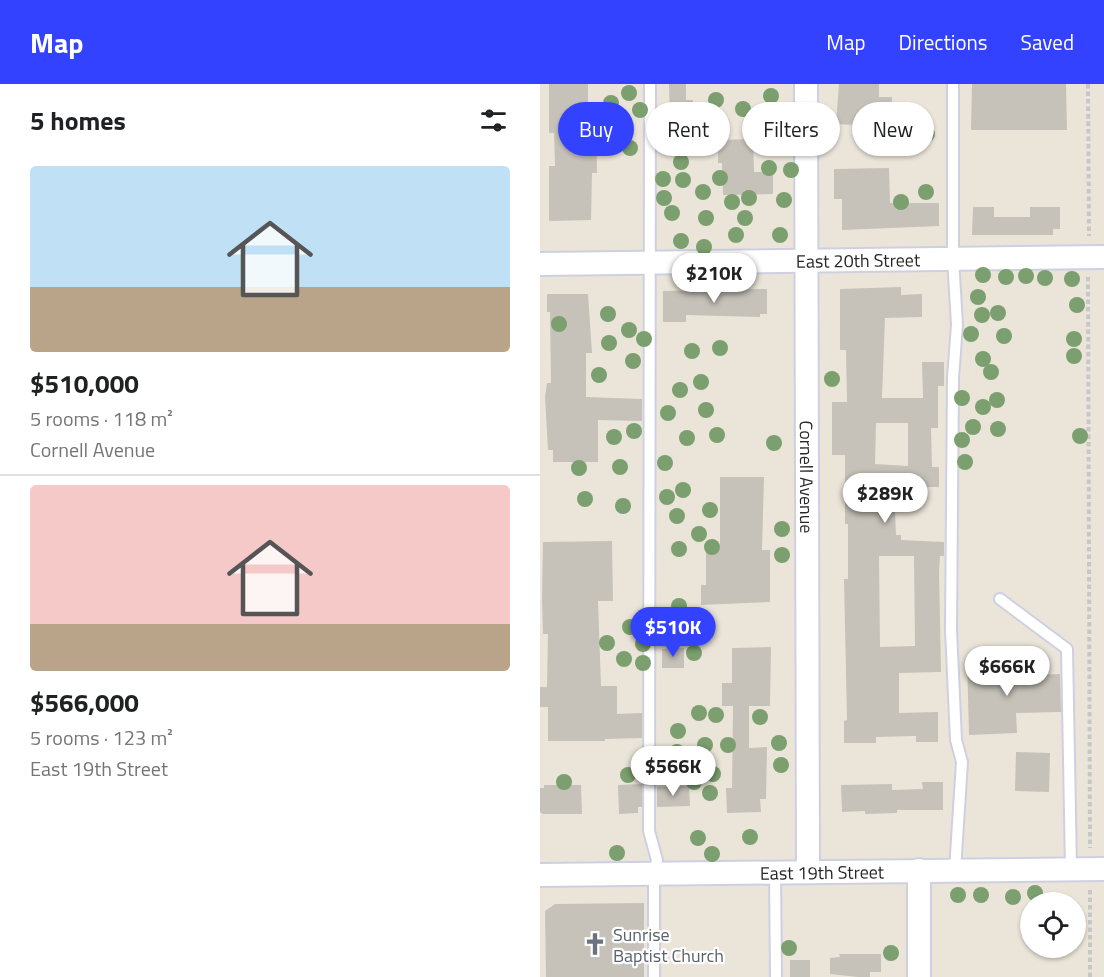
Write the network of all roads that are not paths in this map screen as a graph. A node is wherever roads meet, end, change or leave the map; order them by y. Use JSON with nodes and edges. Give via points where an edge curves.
{"nodes":[{"id":1,"x":650,"y":84,"type":"edge"},
{"id":2,"x":806,"y":84,"type":"edge"},
{"id":3,"x":953,"y":84,"type":"edge"},
{"id":4,"x":1094,"y":257,"type":"edge"},
{"id":5,"x":953,"y":258,"type":"junction"},
{"id":6,"x":806,"y":259,"type":"junction"},
{"id":7,"x":651,"y":262,"type":"junction"},
{"id":8,"x":540,"y":264,"type":"edge"},
{"id":9,"x":1000,"y":599,"type":"dead end"},
{"id":10,"x":1071,"y":869,"type":"junction"},
{"id":11,"x":1094,"y":869,"type":"edge"},
{"id":12,"x":919,"y":870,"type":"junction"},
{"id":13,"x":956,"y":870,"type":"junction"},
{"id":14,"x":775,"y":871,"type":"junction"},
{"id":15,"x":808,"y":871,"type":"junction"},
{"id":16,"x":654,"y":873,"type":"junction"},
{"id":17,"x":540,"y":875,"type":"edge"},
{"id":18,"x":654,"y":977,"type":"edge"},
{"id":19,"x":776,"y":977,"type":"edge"},
{"id":20,"x":919,"y":977,"type":"edge"}],
"edges":[{"from":1,"to":7,"type":"lane"},
{"from":2,"to":6,"type":"street","name":"Cornell Avenue"},
{"from":3,"to":5,"type":"lane"},
{"from":4,"to":5,"type":"street","name":"East 20th Street"},
{"from":5,"to":6,"type":"street","name":"East 20th Street"},
{"from":5,"to":13,"type":"lane","via":[[957,325],[951,630],[956,740],[962,762]]},
{"from":6,"to":7,"type":"street","name":"East 20th Street"},
{"from":6,"to":15,"type":"street","name":"Cornell Avenue"},
{"from":7,"to":8,"type":"street","name":"East 20th Street"},
{"from":7,"to":16,"type":"lane","via":[[649,831],[657,860]]},
{"from":9,"to":10,"type":"lane","via":[[1067,649]]},
{"from":10,"to":11,"type":"street","name":"East 19th Street"},
{"from":10,"to":13,"type":"street","name":"East 19th Street"},
{"from":12,"to":13,"type":"street","name":"East 19th Street"},
{"from":12,"to":15,"type":"street","name":"East 19th Street"},
{"from":12,"to":20,"type":"street"},
{"from":14,"to":15,"type":"street","name":"East 19th Street"},
{"from":14,"to":16,"type":"street","name":"East 19th Street"},
{"from":14,"to":19,"type":"lane"},
{"from":16,"to":17,"type":"street","name":"East 19th Street"},
{"from":16,"to":18,"type":"lane"}]}
